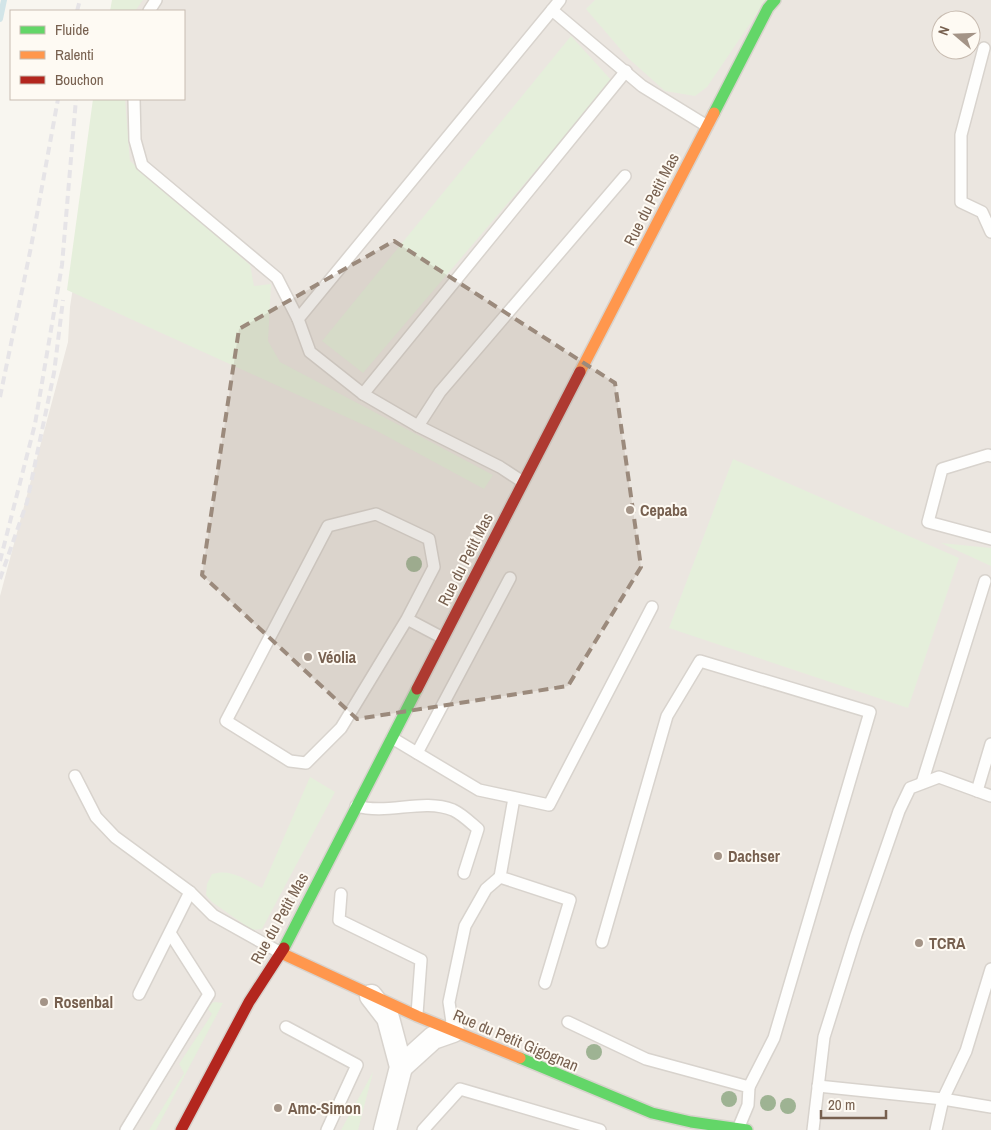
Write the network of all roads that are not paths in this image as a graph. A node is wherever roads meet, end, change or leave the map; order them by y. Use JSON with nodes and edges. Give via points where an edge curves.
{"nodes":[{"id":1,"x":560,"y":0,"type":"edge"},
{"id":2,"x":775,"y":0,"type":"edge"},
{"id":3,"x":552,"y":10,"type":"junction"},
{"id":4,"x":984,"y":48,"type":"dead end"},
{"id":5,"x":626,"y":71,"type":"junction"},
{"id":6,"x":134,"y":100,"type":"edge"},
{"id":7,"x":707,"y":126,"type":"junction"},
{"id":8,"x":625,"y":176,"type":"dead end"},
{"id":9,"x":991,"y":232,"type":"edge"},
{"id":10,"x":298,"y":319,"type":"junction"},
{"id":11,"x":363,"y":394,"type":"junction"},
{"id":12,"x":418,"y":426,"type":"junction"},
{"id":13,"x":991,"y":456,"type":"edge"},
{"id":14,"x":523,"y":482,"type":"junction"},
{"id":15,"x":991,"y":539,"type":"edge"},
{"id":16,"x":510,"y":578,"type":"dead end"},
{"id":17,"x":984,"y":581,"type":"dead end"},
{"id":18,"x":652,"y":607,"type":"dead end"},
{"id":19,"x":407,"y":619,"type":"junction"},
{"id":20,"x":443,"y":638,"type":"junction"},
{"id":21,"x":391,"y":738,"type":"junction"},
{"id":22,"x":991,"y":744,"type":"edge"},
{"id":23,"x":418,"y":753,"type":"junction"},
{"id":24,"x":75,"y":776,"type":"dead end"},
{"id":25,"x":922,"y":784,"type":"junction"},
{"id":26,"x":977,"y":791,"type":"junction"},
{"id":27,"x":991,"y":796,"type":"edge"},
{"id":28,"x":514,"y":798,"type":"junction"},
{"id":29,"x":356,"y":806,"type":"junction"},
{"id":30,"x":464,"y":873,"type":"dead end"},
{"id":31,"x":500,"y":877,"type":"junction"},
{"id":32,"x":190,"y":892,"type":"junction"},
{"id":33,"x":341,"y":894,"type":"dead end"},
{"id":34,"x":170,"y":933,"type":"junction"},
{"id":35,"x":602,"y":942,"type":"dead end"},
{"id":36,"x":280,"y":953,"type":"junction"},
{"id":37,"x":991,"y":969,"type":"edge"},
{"id":38,"x":544,"y":982,"type":"dead end"},
{"id":39,"x":140,"y":994,"type":"dead end"},
{"id":40,"x":371,"y":996,"type":"junction"},
{"id":41,"x":417,"y":1016,"type":"junction"},
{"id":42,"x":568,"y":1022,"type":"dead end"},
{"id":43,"x":286,"y":1027,"type":"dead end"},
{"id":44,"x":453,"y":1031,"type":"junction"},
{"id":45,"x":401,"y":1067,"type":"junction"},
{"id":46,"x":818,"y":1086,"type":"junction"},
{"id":47,"x":750,"y":1087,"type":"junction"},
{"id":48,"x":943,"y":1099,"type":"junction"},
{"id":49,"x":991,"y":1107,"type":"edge"},
{"id":50,"x":126,"y":1130,"type":"edge"},
{"id":51,"x":181,"y":1130,"type":"edge"},
{"id":52,"x":327,"y":1130,"type":"edge"},
{"id":53,"x":385,"y":1130,"type":"edge"},
{"id":54,"x":423,"y":1130,"type":"edge"},
{"id":55,"x":600,"y":1130,"type":"edge"},
{"id":56,"x":742,"y":1130,"type":"edge"},
{"id":57,"x":813,"y":1130,"type":"edge"},
{"id":58,"x":936,"y":1130,"type":"edge"}],
"edges":[{"from":1,"to":3,"type":"lane"},
{"from":2,"to":7,"type":"street","name":"Rue du Petit Mas"},
{"from":3,"to":5,"type":"lane"},
{"from":3,"to":10,"type":"lane"},
{"from":4,"to":9,"type":"lane","via":[[961,135],[961,202],[982,212]]},
{"from":5,"to":7,"type":"lane","via":[[642,86]]},
{"from":5,"to":11,"type":"lane"},
{"from":6,"to":10,"type":"lane","via":[[135,140],[142,165],[277,278]]},
{"from":7,"to":14,"type":"street","name":"Rue du Petit Mas"},
{"from":8,"to":12,"type":"lane","via":[[440,392]]},
{"from":10,"to":11,"type":"lane","via":[[310,352]]},
{"from":11,"to":12,"type":"lane"},
{"from":12,"to":14,"type":"lane"},
{"from":13,"to":15,"type":"lane","via":[[942,469],[928,522]]},
{"from":14,"to":20,"type":"street","name":"Rue du Petit Mas"},
{"from":16,"to":23,"type":"lane"},
{"from":17,"to":25,"type":"lane"},
{"from":18,"to":28,"type":"lane","via":[[549,805]]},
{"from":19,"to":19,"type":"lane","via":[[341,728],[306,764],[290,761],[226,721],[328,526],[376,514],[429,539],[434,568]]},
{"from":19,"to":20,"type":"lane"},
{"from":20,"to":21,"type":"street","name":"Rue du Petit Mas"},
{"from":21,"to":23,"type":"lane"},
{"from":21,"to":29,"type":"street","name":"Rue du Petit Mas"},
{"from":22,"to":26,"type":"lane"},
{"from":23,"to":28,"type":"lane","via":[[479,790]]},
{"from":24,"to":32,"type":"lane","via":[[96,817],[115,837]]},
{"from":25,"to":26,"type":"lane","via":[[939,777]]},
{"from":25,"to":46,"type":"lane","via":[[910,788],[899,811],[856,935],[824,1037]]},
{"from":26,"to":27,"type":"lane"},
{"from":28,"to":31,"type":"lane"},
{"from":29,"to":30,"type":"lane","via":[[372,810],[432,804],[455,811],[478,830]]},
{"from":29,"to":36,"type":"street","name":"Rue du Petit Mas"},
{"from":31,"to":38,"type":"lane","via":[[570,900]]},
{"from":31,"to":44,"type":"lane","via":[[486,889],[465,926],[449,1002]]},
{"from":32,"to":34,"type":"lane"},
{"from":32,"to":36,"type":"lane","via":[[214,915]]},
{"from":33,"to":41,"type":"lane","via":[[339,920],[421,960]]},
{"from":34,"to":39,"type":"lane"},
{"from":34,"to":50,"type":"lane","via":[[209,994]]},
{"from":35,"to":47,"type":"lane","via":[[667,716],[700,661],[870,712],[774,1038]]},
{"from":36,"to":40,"type":"street","name":"Rue du Petit Gigognan"},
{"from":36,"to":51,"type":"street","name":"Rue du Petit Mas","via":[[249,1002]]},
{"from":37,"to":48,"type":"lane","via":[[966,1051]]},
{"from":40,"to":41,"type":"street","name":"Rue du Petit Gigognan"},
{"from":40,"to":45,"type":"street","via":[[388,1018]]},
{"from":41,"to":44,"type":"street","name":"Rue du Petit Gigognan"},
{"from":42,"to":47,"type":"lane","via":[[646,1059]]},
{"from":43,"to":52,"type":"lane","via":[[357,1065]]},
{"from":44,"to":45,"type":"street","via":[[433,1038]]},
{"from":44,"to":56,"type":"street","name":"Rue du Petit Gigognan","via":[[652,1113]]},
{"from":45,"to":53,"type":"street"},
{"from":46,"to":48,"type":"lane"},
{"from":46,"to":57,"type":"lane"},
{"from":47,"to":56,"type":"lane"},
{"from":48,"to":49,"type":"lane"},
{"from":48,"to":58,"type":"lane"},
{"from":54,"to":55,"type":"lane","via":[[460,1089]]}]}
